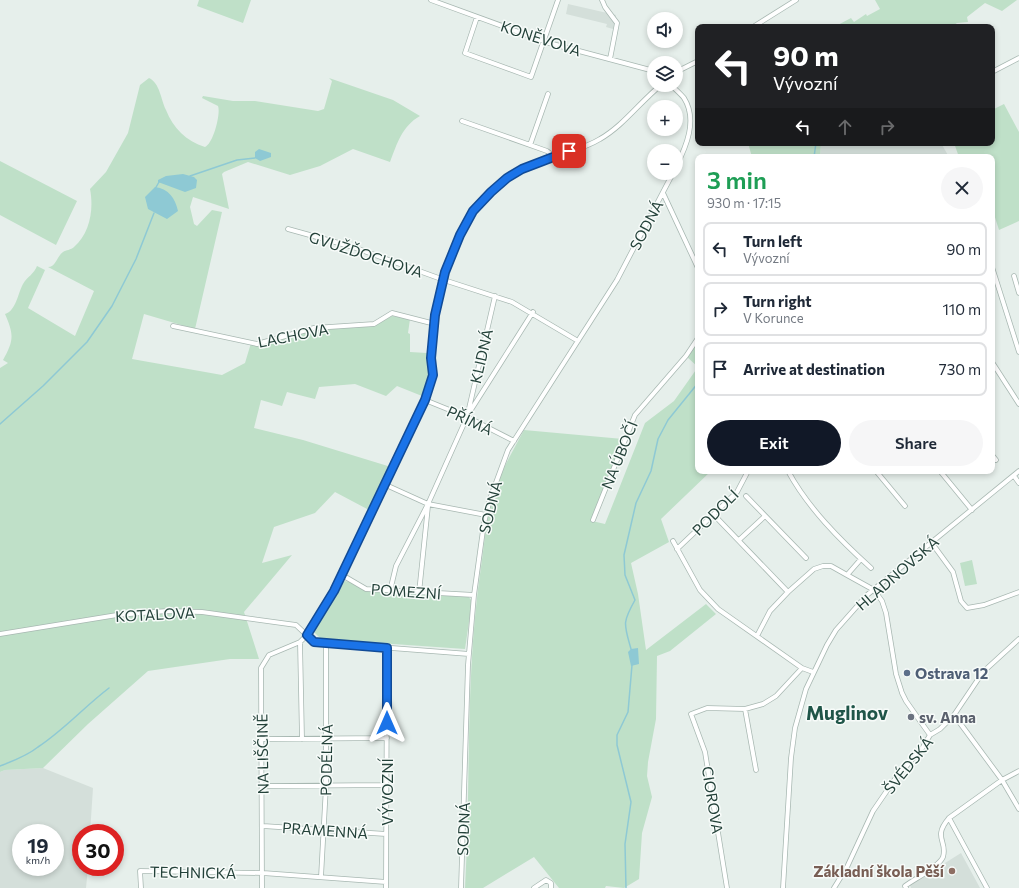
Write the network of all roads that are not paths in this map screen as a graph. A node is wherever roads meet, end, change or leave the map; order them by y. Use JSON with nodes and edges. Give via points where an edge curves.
{"nodes":[{"id":1,"x":431,"y":0,"type":"edge"},
{"id":2,"x":558,"y":0,"type":"edge"},
{"id":3,"x":602,"y":0,"type":"edge"},
{"id":4,"x":796,"y":0,"type":"edge"},
{"id":5,"x":477,"y":17,"type":"junction"},
{"id":6,"x":758,"y":24,"type":"edge"},
{"id":7,"x":544,"y":41,"type":"junction"},
{"id":8,"x":1019,"y":58,"type":"edge"},
{"id":9,"x":610,"y":59,"type":"junction"},
{"id":10,"x":695,"y":62,"type":"edge"},
{"id":11,"x":683,"y":68,"type":"edge"},
{"id":12,"x":647,"y":69,"type":"edge"},
{"id":13,"x":995,"y":70,"type":"edge"},
{"id":14,"x":654,"y":92,"type":"edge"},
{"id":15,"x":678,"y":92,"type":"edge"},
{"id":16,"x":548,"y":94,"type":"dead end"},
{"id":17,"x":462,"y":121,"type":"dead end"},
{"id":18,"x":530,"y":145,"type":"junction"},
{"id":19,"x":683,"y":152,"type":"edge"},
{"id":20,"x":555,"y":157,"type":"junction"},
{"id":21,"x":670,"y":180,"type":"edge"},
{"id":22,"x":663,"y":193,"type":"junction"},
{"id":23,"x":288,"y":229,"type":"dead end"},
{"id":24,"x":695,"y":262,"type":"edge"},
{"id":25,"x":995,"y":276,"type":"edge"},
{"id":26,"x":1014,"y":276,"type":"dead end"},
{"id":27,"x":444,"y":280,"type":"junction"},
{"id":28,"x":1019,"y":293,"type":"edge"},
{"id":29,"x":495,"y":296,"type":"junction"},
{"id":30,"x":533,"y":312,"type":"junction"},
{"id":31,"x":435,"y":324,"type":"junction"},
{"id":32,"x":173,"y":326,"type":"dead end"},
{"id":33,"x":578,"y":341,"type":"junction"},
{"id":34,"x":695,"y":342,"type":"edge"},
{"id":35,"x":1019,"y":352,"type":"edge"},
{"id":36,"x":995,"y":367,"type":"edge"},
{"id":37,"x":425,"y":400,"type":"junction"},
{"id":38,"x":1019,"y":404,"type":"edge"},
{"id":39,"x":467,"y":417,"type":"junction"},
{"id":40,"x":514,"y":441,"type":"junction"},
{"id":41,"x":1019,"y":471,"type":"edge"},
{"id":42,"x":746,"y":474,"type":"edge"},
{"id":43,"x":790,"y":474,"type":"edge"},
{"id":44,"x":878,"y":474,"type":"edge"},
{"id":45,"x":942,"y":474,"type":"edge"},
{"id":46,"x":1014,"y":476,"type":"junction"},
{"id":47,"x":1019,"y":483,"type":"edge"},
{"id":48,"x":386,"y":485,"type":"junction"},
{"id":49,"x":746,"y":496,"type":"dead end"},
{"id":50,"x":428,"y":504,"type":"junction"},
{"id":51,"x":905,"y":506,"type":"dead end"},
{"id":52,"x":972,"y":510,"type":"junction"},
{"id":53,"x":486,"y":515,"type":"junction"},
{"id":54,"x":714,"y":515,"type":"junction"},
{"id":55,"x":765,"y":516,"type":"junction"},
{"id":56,"x":593,"y":520,"type":"dead end"},
{"id":57,"x":739,"y":540,"type":"junction"},
{"id":58,"x":673,"y":542,"type":"dead end"},
{"id":59,"x":931,"y":542,"type":"junction"},
{"id":60,"x":677,"y":549,"type":"junction"},
{"id":61,"x":806,"y":558,"type":"dead end"},
{"id":62,"x":861,"y":559,"type":"junction"},
{"id":63,"x":871,"y":568,"type":"dead end"},
{"id":64,"x":342,"y":575,"type":"junction"},
{"id":65,"x":847,"y":575,"type":"junction"},
{"id":66,"x":874,"y":590,"type":"junction"},
{"id":67,"x":390,"y":591,"type":"junction"},
{"id":68,"x":788,"y":592,"type":"junction"},
{"id":69,"x":1019,"y":592,"type":"edge"},
{"id":70,"x":419,"y":593,"type":"junction"},
{"id":71,"x":474,"y":595,"type":"junction"},
{"id":72,"x":0,"y":634,"type":"edge"},
{"id":73,"x":307,"y":635,"type":"junction"},
{"id":74,"x":757,"y":636,"type":"junction"},
{"id":75,"x":1019,"y":639,"type":"edge"},
{"id":76,"x":300,"y":642,"type":"junction"},
{"id":77,"x":326,"y":643,"type":"junction"},
{"id":78,"x":387,"y":648,"type":"junction"},
{"id":79,"x":468,"y":654,"type":"junction"},
{"id":80,"x":802,"y":668,"type":"junction"},
{"id":81,"x":812,"y":672,"type":"junction"},
{"id":82,"x":745,"y":709,"type":"junction"},
{"id":83,"x":954,"y":714,"type":"junction"},
{"id":84,"x":930,"y":735,"type":"junction"},
{"id":85,"x":326,"y":738,"type":"junction"},
{"id":86,"x":387,"y":738,"type":"junction"},
{"id":87,"x":262,"y":739,"type":"junction"},
{"id":88,"x":302,"y":739,"type":"junction"},
{"id":89,"x":756,"y":770,"type":"dead end"},
{"id":90,"x":1019,"y":771,"type":"edge"},
{"id":91,"x":1002,"y":780,"type":"junction"},
{"id":92,"x":387,"y":785,"type":"junction"},
{"id":93,"x":262,"y":786,"type":"junction"},
{"id":94,"x":326,"y":786,"type":"junction"},
{"id":95,"x":1019,"y":808,"type":"edge"},
{"id":96,"x":949,"y":818,"type":"junction"},
{"id":97,"x":263,"y":826,"type":"junction"},
{"id":98,"x":324,"y":829,"type":"junction"},
{"id":99,"x":386,"y":834,"type":"junction"},
{"id":100,"x":263,"y":873,"type":"junction"},
{"id":101,"x":321,"y":877,"type":"junction"},
{"id":102,"x":386,"y":882,"type":"junction"},
{"id":103,"x":906,"y":887,"type":"edge"},
{"id":104,"x":141,"y":888,"type":"edge"},
{"id":105,"x":262,"y":888,"type":"edge"},
{"id":106,"x":386,"y":888,"type":"edge"},
{"id":107,"x":462,"y":888,"type":"edge"},
{"id":108,"x":534,"y":888,"type":"edge"},
{"id":109,"x":551,"y":888,"type":"edge"},
{"id":110,"x":727,"y":888,"type":"edge"},
{"id":111,"x":783,"y":888,"type":"edge"},
{"id":112,"x":834,"y":888,"type":"edge"},
{"id":113,"x":987,"y":888,"type":"edge"}],
"edges":[{"from":1,"to":5,"type":"street","name":"KONĚVOVA"},
{"from":2,"to":7,"type":"street"},
{"from":3,"to":9,"type":"street","via":[[617,23]]},
{"from":4,"to":6,"type":"street"},
{"from":5,"to":7,"type":"street","name":"KONĚVOVA"},
{"from":5,"to":7,"type":"street","via":[[465,53],[531,77]]},
{"from":7,"to":9,"type":"street","name":"KONĚVOVA"},
{"from":8,"to":13,"type":"street"},
{"from":9,"to":12,"type":"street","name":"KONĚVOVA"},
{"from":10,"to":11,"type":"street"},
{"from":14,"to":20,"type":"street","via":[[610,133],[599,140]]},
{"from":15,"to":19,"type":"street","via":[[684,99],[689,112],[688,142]]},
{"from":16,"to":18,"type":"street"},
{"from":17,"to":18,"type":"street"},
{"from":18,"to":20,"type":"street","via":[[551,152]]},
{"from":20,"to":27,"type":"street","via":[[522,169],[507,178],[480,203],[460,235]]},
{"from":21,"to":22,"type":"street","name":"SODNÁ"},
{"from":22,"to":24,"type":"street"},
{"from":22,"to":33,"type":"street","name":"SODNÁ","via":[[617,280]]},
{"from":23,"to":27,"type":"street","name":"GVUŽĎOCHOVA","via":[[353,247]]},
{"from":25,"to":35,"type":"street"},
{"from":26,"to":28,"type":"street"},
{"from":27,"to":29,"type":"street","name":"GVUŽĎOCHOVA"},
{"from":27,"to":31,"type":"street"},
{"from":29,"to":30,"type":"street","name":"GVUŽĎOCHOVA"},
{"from":29,"to":39,"type":"street","name":"KLIDNÁ"},
{"from":30,"to":33,"type":"street","name":"GVUŽĎOCHOVA"},
{"from":30,"to":39,"type":"street","name":"KLIDNÁ"},
{"from":31,"to":32,"type":"street","name":"LACHOVA","via":[[392,313],[374,324],[314,328],[257,344]]},
{"from":31,"to":37,"type":"street","via":[[431,358],[433,375]]},
{"from":33,"to":40,"type":"street","name":"SODNÁ"},
{"from":34,"to":56,"type":"street","name":"NA ÚBOČÍ","via":[[635,414]]},
{"from":36,"to":38,"type":"street"},
{"from":37,"to":39,"type":"street","name":"PŘÍMÁ"},
{"from":37,"to":48,"type":"street"},
{"from":39,"to":40,"type":"street","name":"PŘÍMÁ"},
{"from":39,"to":50,"type":"street","name":"KLIDNÁ"},
{"from":40,"to":53,"type":"street","name":"SODNÁ","via":[[497,475]]},
{"from":41,"to":46,"type":"street","name":"HLADNOVSKÁ"},
{"from":42,"to":54,"type":"street","name":"PODOLÍ","via":[[737,492]]},
{"from":43,"to":62,"type":"street","via":[[803,496]]},
{"from":44,"to":51,"type":"street"},
{"from":45,"to":52,"type":"street"},
{"from":46,"to":47,"type":"street"},
{"from":46,"to":52,"type":"street","name":"HLADNOVSKÁ"},
{"from":48,"to":50,"type":"street"},
{"from":48,"to":64,"type":"street"},
{"from":49,"to":55,"type":"street"},
{"from":50,"to":53,"type":"street"},
{"from":50,"to":67,"type":"street","name":"KLIDNÁ","via":[[396,566]]},
{"from":50,"to":70,"type":"street","name":"KLIDNÁ"},
{"from":52,"to":59,"type":"street","name":"HLADNOVSKÁ"},
{"from":53,"to":71,"type":"street","name":"SODNÁ"},
{"from":54,"to":57,"type":"street"},
{"from":54,"to":60,"type":"street","name":"PODOLÍ"},
{"from":55,"to":57,"type":"street"},
{"from":55,"to":61,"type":"street"},
{"from":57,"to":68,"type":"street"},
{"from":58,"to":60,"type":"street"},
{"from":59,"to":66,"type":"street","name":"HLADNOVSKÁ"},
{"from":59,"to":69,"type":"street","via":[[953,572],[960,601],[964,605],[971,608],[984,605]]},
{"from":60,"to":74,"type":"street","via":[[706,598]]},
{"from":62,"to":63,"type":"street"},
{"from":62,"to":65,"type":"street"},
{"from":64,"to":67,"type":"street","name":"POMEZNÍ","via":[[366,589]]},
{"from":64,"to":73,"type":"street"},
{"from":65,"to":66,"type":"street"},
{"from":65,"to":68,"type":"street","via":[[831,566],[823,566],[808,573]]},
{"from":66,"to":81,"type":"street","name":"HLADNOVSKÁ","via":[[836,630]]},
{"from":66,"to":84,"type":"street","via":[[882,601],[886,613],[896,674],[906,701]]},
{"from":67,"to":70,"type":"street","name":"POMEZNÍ"},
{"from":68,"to":74,"type":"street","via":[[770,611]]},
{"from":70,"to":71,"type":"street","name":"POMEZNÍ"},
{"from":71,"to":79,"type":"street","name":"SODNÁ"},
{"from":72,"to":73,"type":"street","name":"KOTALOVA","via":[[117,615],[174,611],[202,612],[296,625]]},
{"from":73,"to":76,"type":"street"},
{"from":73,"to":77,"type":"street","via":[[314,642]]},
{"from":74,"to":80,"type":"street"},
{"from":75,"to":83,"type":"street","name":"ŠVÉDSKÁ","via":[[983,672]]},
{"from":76,"to":87,"type":"street","name":"NA LIŠČINĚ","via":[[272,654],[262,666]]},
{"from":76,"to":88,"type":"street"},
{"from":77,"to":78,"type":"street"},
{"from":77,"to":85,"type":"street","name":"PODÉLNÁ"},
{"from":78,"to":79,"type":"street"},
{"from":78,"to":86,"type":"street","name":"VÝVOZNÍ"},
{"from":79,"to":107,"type":"street","name":"SODNÁ"},
{"from":80,"to":81,"type":"street"},
{"from":80,"to":82,"type":"street","via":[[776,696],[763,704]]},
{"from":81,"to":111,"type":"street","name":"HLADNOVSKÁ","via":[[797,718],[794,739]]},
{"from":82,"to":89,"type":"street"},
{"from":82,"to":110,"type":"street","name":"CIOROVA","via":[[707,708],[691,714],[705,752]]},
{"from":83,"to":84,"type":"street","name":"ŠVÉDSKÁ","via":[[940,729]]},
{"from":83,"to":91,"type":"street"},
{"from":84,"to":112,"type":"street","name":"ŠVÉDSKÁ","via":[[873,811],[847,867]]},
{"from":85,"to":86,"type":"street"},
{"from":85,"to":88,"type":"street"},
{"from":85,"to":94,"type":"street","name":"PODÉLNÁ"},
{"from":86,"to":92,"type":"street","name":"VÝVOZNÍ"},
{"from":87,"to":88,"type":"street"},
{"from":87,"to":93,"type":"street","name":"NA LIŠČINĚ"},
{"from":90,"to":91,"type":"street"},
{"from":91,"to":95,"type":"street"},
{"from":91,"to":96,"type":"street"},
{"from":92,"to":94,"type":"street"},
{"from":92,"to":99,"type":"street","name":"VÝVOZNÍ"},
{"from":93,"to":94,"type":"street"},
{"from":93,"to":97,"type":"street","name":"NA LIŠČINĚ"},
{"from":94,"to":98,"type":"street","name":"PODÉLNÁ"},
{"from":96,"to":103,"type":"street","via":[[942,826],[940,834],[944,852],[942,858]]},
{"from":96,"to":113,"type":"street"},
{"from":97,"to":98,"type":"street","name":"PRAMENNÁ"},
{"from":97,"to":100,"type":"street","name":"NA LIŠČINĚ"},
{"from":98,"to":99,"type":"street","name":"PRAMENNÁ"},
{"from":98,"to":101,"type":"street","name":"PODÉLNÁ"},
{"from":99,"to":102,"type":"street","name":"VÝVOZNÍ"},
{"from":100,"to":101,"type":"street"},
{"from":100,"to":104,"type":"street","name":"TECHNICKÁ","via":[[140,871]]},
{"from":100,"to":105,"type":"street","name":"NA LIŠČINĚ"},
{"from":101,"to":102,"type":"street"},
{"from":102,"to":106,"type":"street","name":"VÝVOZNÍ"},
{"from":108,"to":109,"type":"street","via":[[546,880],[550,882]]}]}
